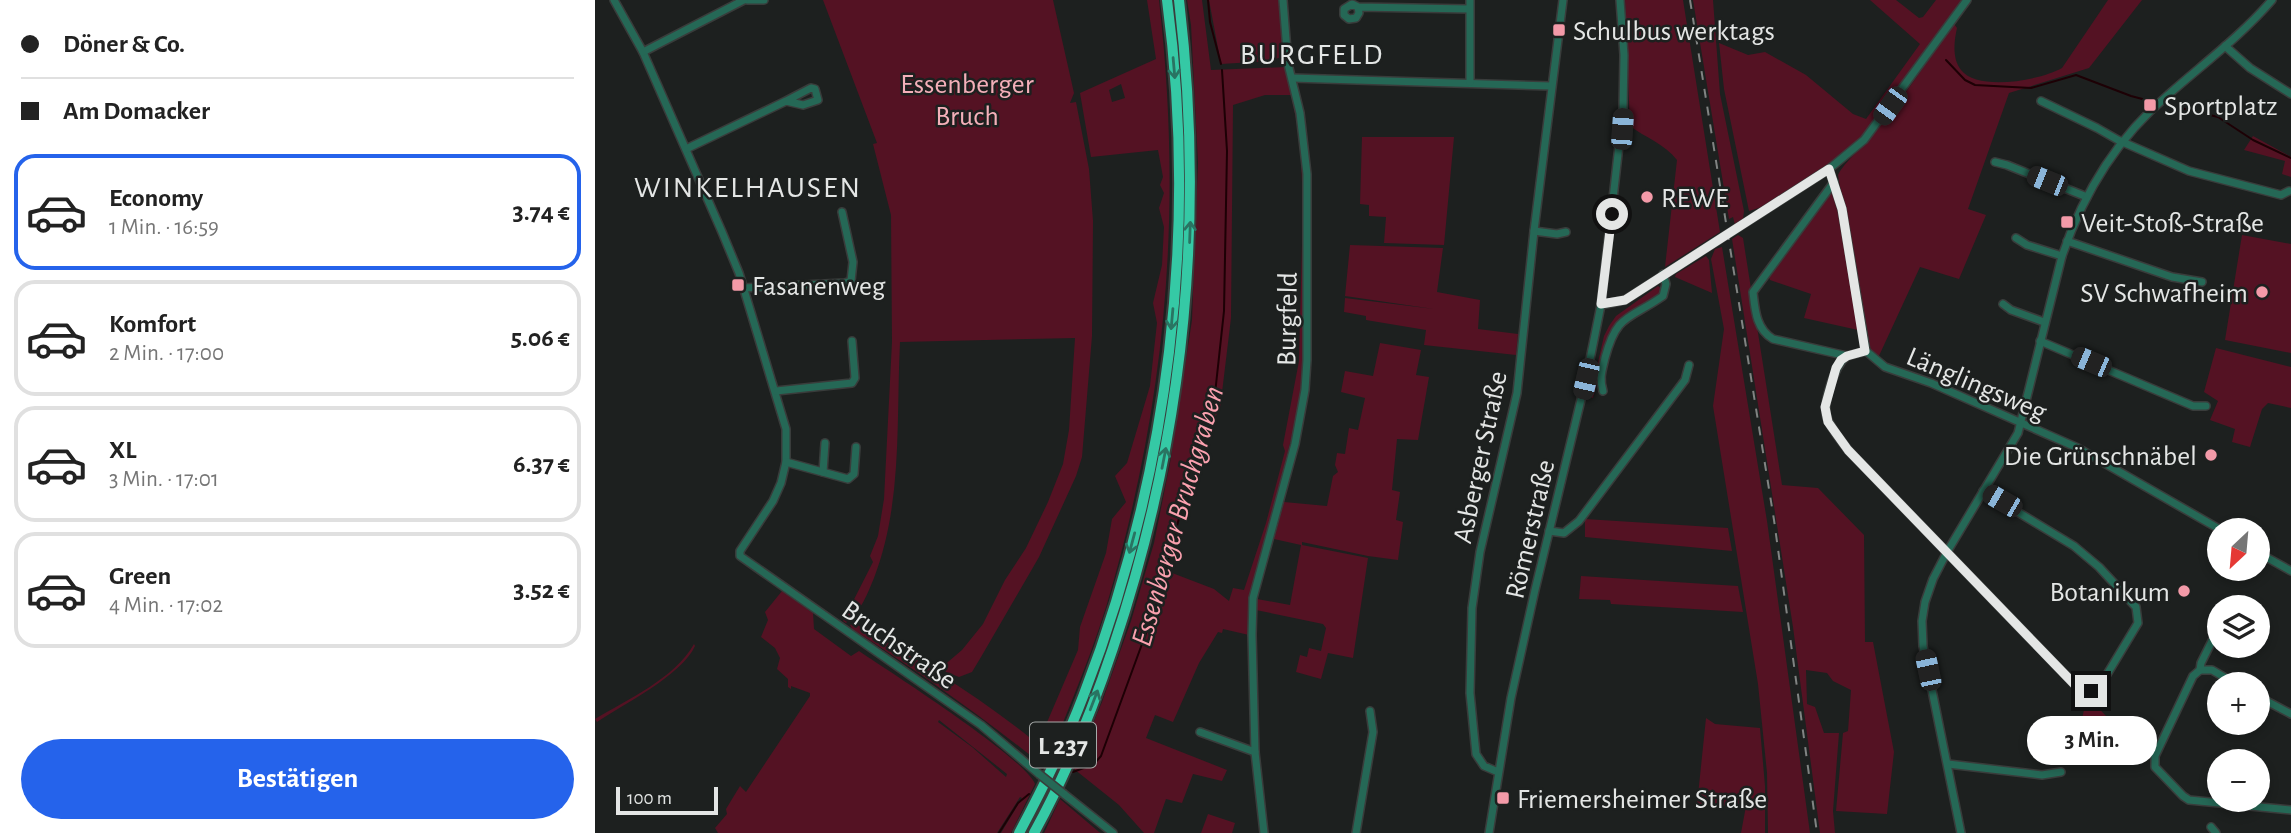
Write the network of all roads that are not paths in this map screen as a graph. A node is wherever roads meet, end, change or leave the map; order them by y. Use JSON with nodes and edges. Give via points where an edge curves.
{"nodes":[{"id":1,"x":614,"y":0,"type":"edge"},
{"id":2,"x":745,"y":0,"type":"edge"},
{"id":3,"x":764,"y":0,"type":"edge"},
{"id":4,"x":1167,"y":0,"type":"edge"},
{"id":5,"x":1179,"y":0,"type":"edge"},
{"id":6,"x":1283,"y":0,"type":"edge"},
{"id":7,"x":1563,"y":0,"type":"edge"},
{"id":8,"x":1620,"y":0,"type":"edge"},
{"id":9,"x":1967,"y":0,"type":"edge"},
{"id":10,"x":2272,"y":0,"type":"edge"},
{"id":11,"x":1470,"y":4,"type":"edge"},
{"id":12,"x":1358,"y":7,"type":"dead end"},
{"id":13,"x":2225,"y":46,"type":"junction"},
{"id":14,"x":643,"y":52,"type":"junction"},
{"id":15,"x":1292,"y":78,"type":"junction"},
{"id":16,"x":1470,"y":82,"type":"junction"},
{"id":17,"x":1551,"y":86,"type":"junction"},
{"id":18,"x":2291,"y":94,"type":"edge"},
{"id":19,"x":786,"y":101,"type":"dead end"},
{"id":20,"x":2041,"y":101,"type":"dead end"},
{"id":21,"x":2123,"y":142,"type":"junction"},
{"id":22,"x":686,"y":149,"type":"junction"},
{"id":23,"x":1995,"y":162,"type":"dead end"},
{"id":24,"x":1829,"y":169,"type":"junction"},
{"id":25,"x":1834,"y":182,"type":"junction"},
{"id":26,"x":2289,"y":191,"type":"dead end"},
{"id":27,"x":2087,"y":197,"type":"junction"},
{"id":28,"x":842,"y":212,"type":"dead end"},
{"id":29,"x":1534,"y":231,"type":"junction"},
{"id":30,"x":1566,"y":232,"type":"dead end"},
{"id":31,"x":2016,"y":238,"type":"dead end"},
{"id":32,"x":2067,"y":241,"type":"junction"},
{"id":33,"x":2062,"y":256,"type":"junction"},
{"id":34,"x":1663,"y":275,"type":"junction"},
{"id":35,"x":2202,"y":282,"type":"dead end"},
{"id":36,"x":743,"y":288,"type":"junction"},
{"id":37,"x":2003,"y":303,"type":"dead end"},
{"id":38,"x":1601,"y":304,"type":"junction"},
{"id":39,"x":2044,"y":322,"type":"junction"},
{"id":40,"x":852,"y":341,"type":"dead end"},
{"id":41,"x":2040,"y":341,"type":"junction"},
{"id":42,"x":1865,"y":351,"type":"junction"},
{"id":43,"x":1847,"y":356,"type":"junction"},
{"id":44,"x":1689,"y":365,"type":"dead end"},
{"id":45,"x":776,"y":391,"type":"junction"},
{"id":46,"x":1603,"y":391,"type":"dead end"},
{"id":47,"x":2206,"y":406,"type":"dead end"},
{"id":48,"x":2021,"y":422,"type":"junction"},
{"id":49,"x":825,"y":443,"type":"dead end"},
{"id":50,"x":856,"y":447,"type":"dead end"},
{"id":51,"x":786,"y":463,"type":"junction"},
{"id":52,"x":823,"y":472,"type":"junction"},
{"id":53,"x":1983,"y":491,"type":"junction"},
{"id":54,"x":2207,"y":522,"type":"edge"},
{"id":55,"x":1549,"y":531,"type":"junction"},
{"id":56,"x":1947,"y":552,"type":"junction"},
{"id":57,"x":2270,"y":559,"type":"edge"},
{"id":58,"x":2291,"y":571,"type":"edge"},
{"id":59,"x":2207,"y":651,"type":"edge"},
{"id":60,"x":2200,"y":670,"type":"junction"},
{"id":61,"x":2216,"y":672,"type":"edge"},
{"id":62,"x":2270,"y":703,"type":"edge"},
{"id":63,"x":1370,"y":711,"type":"dead end"},
{"id":64,"x":2291,"y":714,"type":"edge"},
{"id":65,"x":1200,"y":732,"type":"dead end"},
{"id":66,"x":1255,"y":752,"type":"junction"},
{"id":67,"x":1948,"y":764,"type":"junction"},
{"id":68,"x":1498,"y":772,"type":"junction"},
{"id":69,"x":2061,"y":772,"type":"dead end"},
{"id":70,"x":2291,"y":810,"type":"edge"},
{"id":71,"x":1019,"y":833,"type":"edge"},
{"id":72,"x":1034,"y":833,"type":"edge"},
{"id":73,"x":1114,"y":833,"type":"edge"},
{"id":74,"x":1264,"y":833,"type":"edge"},
{"id":75,"x":1356,"y":833,"type":"edge"},
{"id":76,"x":1489,"y":833,"type":"edge"},
{"id":77,"x":1961,"y":833,"type":"edge"}],
"edges":[{"from":1,"to":14,"type":"street"},
{"from":2,"to":3,"type":"street"},
{"from":2,"to":14,"type":"street"},
{"from":4,"to":71,"type":"highway","number":"L 237","one_way":true,"via":[[1179,201],[1172,327],[1158,424],[1116,603],[1063,744]]},
{"from":72,"to":5,"type":"highway","number":"L 237","one_way":true,"via":[[1087,718],[1122,621],[1156,497],[1172,416],[1191,217]]},
{"from":6,"to":15,"type":"street","name":"Burgfeld"},
{"from":7,"to":17,"type":"street","name":"Asberger Straße"},
{"from":8,"to":38,"type":"street","name":"Römerstraße","via":[[1623,110]]},
{"from":9,"to":24,"type":"street","via":[[1864,140]]},
{"from":10,"to":13,"type":"street"},
{"from":11,"to":12,"type":"street"},
{"from":11,"to":16,"type":"street"},
{"from":13,"to":18,"type":"street"},
{"from":13,"to":21,"type":"street","via":[[2167,95]]},
{"from":14,"to":22,"type":"street"},
{"from":15,"to":16,"type":"street"},
{"from":15,"to":66,"type":"street","name":"Burgfeld","via":[[1307,174],[1307,360],[1295,444],[1254,598]]},
{"from":16,"to":17,"type":"street"},
{"from":17,"to":29,"type":"street","name":"Asberger Straße"},
{"from":19,"to":22,"type":"street"},
{"from":20,"to":21,"type":"street"},
{"from":21,"to":26,"type":"street","via":[[2198,174],[2281,195]]},
{"from":21,"to":27,"type":"street"},
{"from":22,"to":36,"type":"street"},
{"from":23,"to":27,"type":"street"},
{"from":24,"to":25,"type":"street","name":"Länglingsweg"},
{"from":24,"to":34,"type":"street"},
{"from":25,"to":42,"type":"street","name":"Länglingsweg"},
{"from":25,"to":43,"type":"street","name":"Länglingsweg","via":[[1753,292],[1765,334]]},
{"from":27,"to":32,"type":"street"},
{"from":28,"to":36,"type":"street","via":[[853,262],[851,281]]},
{"from":29,"to":30,"type":"street"},
{"from":29,"to":68,"type":"street","name":"Asberger Straße","via":[[1517,393],[1475,587],[1470,641],[1477,759]]},
{"from":31,"to":33,"type":"street"},
{"from":32,"to":33,"type":"street"},
{"from":32,"to":35,"type":"street","via":[[2172,277]]},
{"from":33,"to":39,"type":"street"},
{"from":34,"to":38,"type":"street","via":[[1625,300]]},
{"from":34,"to":46,"type":"street","via":[[1663,296],[1623,320],[1611,336],[1600,380]]},
{"from":36,"to":45,"type":"street"},
{"from":37,"to":39,"type":"street"},
{"from":38,"to":55,"type":"street","name":"Römerstraße"},
{"from":39,"to":41,"type":"street"},
{"from":40,"to":45,"type":"street","via":[[852,383]]},
{"from":41,"to":47,"type":"street","via":[[2193,406]]},
{"from":41,"to":48,"type":"street"},
{"from":42,"to":43,"type":"street","name":"Länglingsweg"},
{"from":42,"to":48,"type":"street","name":"Länglingsweg","via":[[1885,368]]},
{"from":43,"to":56,"type":"street","via":[[1836,368],[1825,407],[1828,422],[1848,450]]},
{"from":44,"to":55,"type":"street","via":[[1685,380],[1579,521],[1564,533]]},
{"from":45,"to":51,"type":"street","via":[[786,429]]},
{"from":48,"to":53,"type":"street"},
{"from":48,"to":54,"type":"street","name":"Länglingsweg","via":[[2089,454]]},
{"from":49,"to":52,"type":"street"},
{"from":50,"to":52,"type":"street","via":[[852,477]]},
{"from":51,"to":52,"type":"street"},
{"from":51,"to":73,"type":"street","name":"Bruchstraße","bridge":true,"via":[[773,501],[740,556],[981,725]]},
{"from":53,"to":56,"type":"street"},
{"from":53,"to":56,"type":"street","via":[[2074,546],[2136,607],[2138,623],[2100,687],[2086,691],[2077,687]]},
{"from":55,"to":68,"type":"street","name":"Römerstraße"},
{"from":56,"to":67,"type":"street","via":[[1927,594],[1922,634]]},
{"from":57,"to":58,"type":"street"},
{"from":59,"to":60,"type":"street"},
{"from":60,"to":61,"type":"street"},
{"from":60,"to":70,"type":"street","via":[[2155,757],[2155,767],[2189,800]]},
{"from":62,"to":64,"type":"street"},
{"from":63,"to":75,"type":"street","via":[[1373,732]]},
{"from":65,"to":66,"type":"street"},
{"from":66,"to":74,"type":"street","name":"Burgfeld"},
{"from":67,"to":69,"type":"street","via":[[2042,775]]},
{"from":67,"to":77,"type":"street"},
{"from":68,"to":76,"type":"street","name":"Römerstraße"}]}
